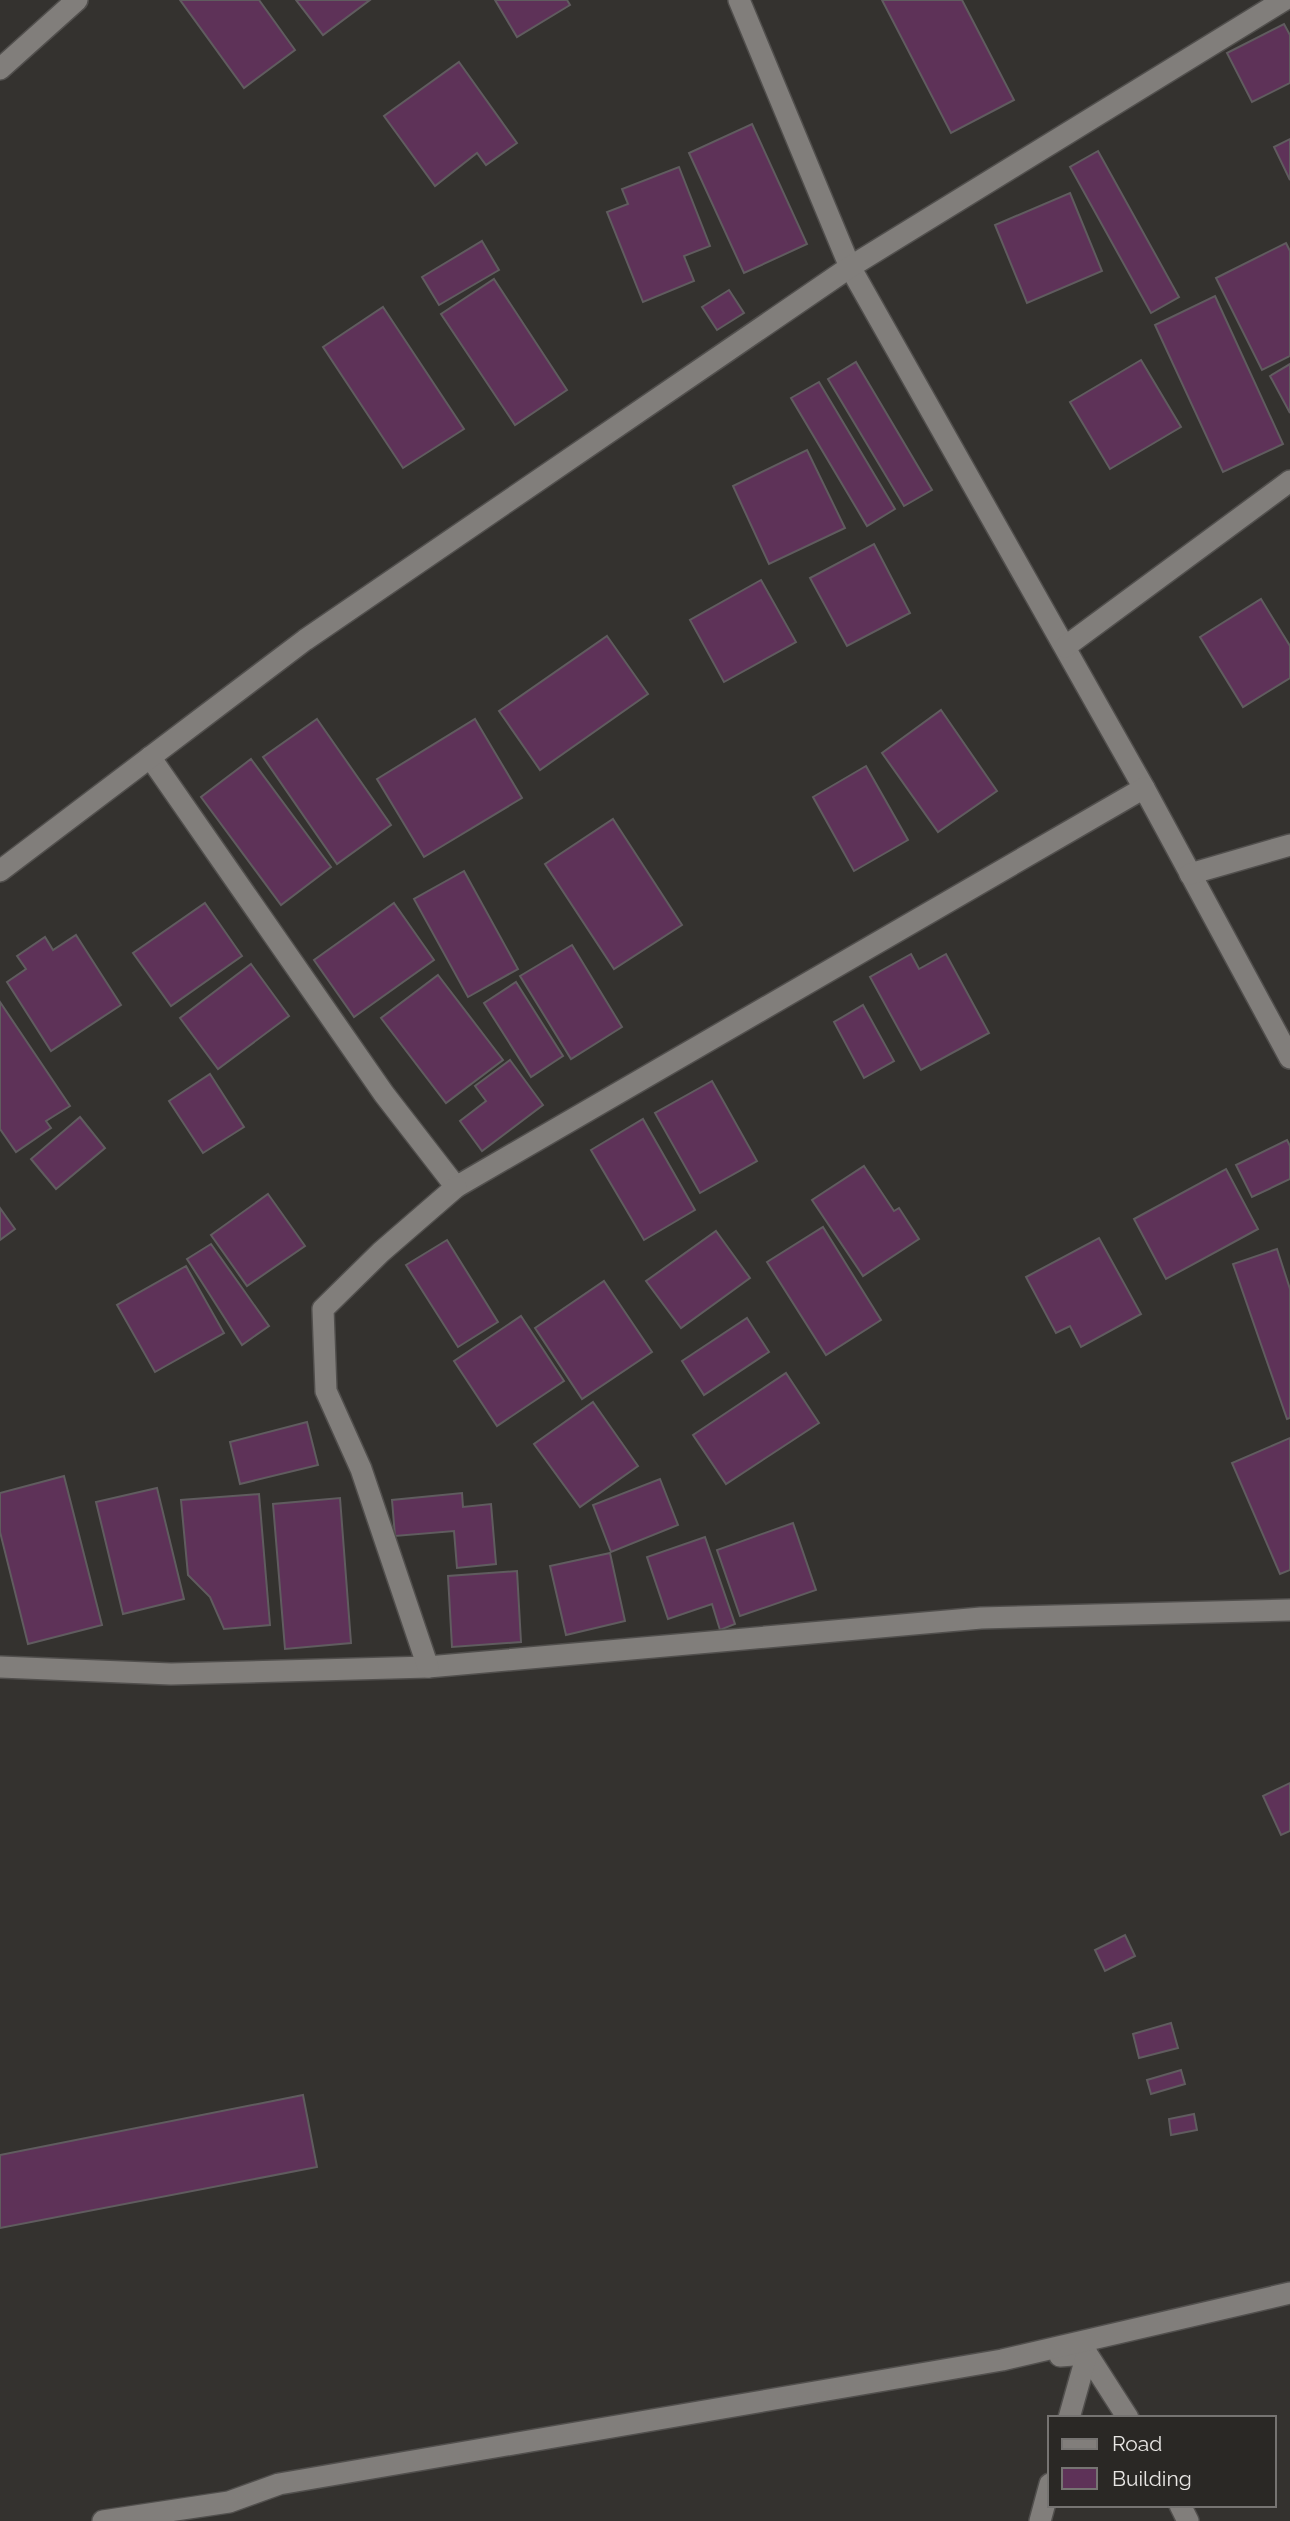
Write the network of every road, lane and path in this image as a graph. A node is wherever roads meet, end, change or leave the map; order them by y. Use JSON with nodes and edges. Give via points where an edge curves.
{"nodes":[{"id":1,"x":77,"y":0,"type":"edge"},
{"id":2,"x":739,"y":0,"type":"edge"},
{"id":3,"x":1284,"y":0,"type":"edge"},
{"id":4,"x":0,"y":69,"type":"edge"},
{"id":5,"x":850,"y":267,"type":"junction"},
{"id":6,"x":1290,"y":481,"type":"edge"},
{"id":7,"x":1065,"y":647,"type":"junction"},
{"id":8,"x":150,"y":757,"type":"junction"},
{"id":9,"x":1144,"y":788,"type":"junction"},
{"id":10,"x":1290,"y":845,"type":"edge"},
{"id":11,"x":0,"y":871,"type":"edge"},
{"id":12,"x":1190,"y":874,"type":"junction"},
{"id":13,"x":1290,"y":1058,"type":"edge"},
{"id":14,"x":456,"y":1187,"type":"junction"},
{"id":15,"x":1290,"y":1610,"type":"edge"},
{"id":16,"x":0,"y":1667,"type":"edge"},
{"id":17,"x":428,"y":1667,"type":"junction"},
{"id":18,"x":1290,"y":2293,"type":"edge"},
{"id":19,"x":1087,"y":2354,"type":"junction"},
{"id":20,"x":1002,"y":2360,"type":"junction"},
{"id":21,"x":1070,"y":2416,"type":"edge"},
{"id":22,"x":1127,"y":2416,"type":"edge"},
{"id":23,"x":1048,"y":2491,"type":"edge"},
{"id":24,"x":231,"y":2511,"type":"edge"},
{"id":25,"x":103,"y":2521,"type":"edge"},
{"id":26,"x":1040,"y":2521,"type":"edge"}],
"edges":[{"from":1,"to":4,"type":"street"},
{"from":2,"to":5,"type":"street"},
{"from":3,"to":5,"type":"street"},
{"from":5,"to":7,"type":"street"},
{"from":5,"to":8,"type":"street","via":[[305,639]]},
{"from":6,"to":7,"type":"street"},
{"from":7,"to":9,"type":"street"},
{"from":8,"to":11,"type":"street"},
{"from":8,"to":14,"type":"street","via":[[384,1094]]},
{"from":9,"to":12,"type":"street"},
{"from":9,"to":14,"type":"street"},
{"from":10,"to":12,"type":"street"},
{"from":12,"to":13,"type":"street"},
{"from":14,"to":17,"type":"street","via":[[323,1309],[326,1391],[361,1469]]},
{"from":15,"to":17,"type":"street","via":[[981,1618]]},
{"from":16,"to":17,"type":"street","via":[[171,1674]]},
{"from":18,"to":20,"type":"street"},
{"from":19,"to":20,"type":"street"},
{"from":19,"to":21,"type":"street"},
{"from":19,"to":22,"type":"street"},
{"from":20,"to":24,"type":"street","via":[[279,2484]]},
{"from":23,"to":26,"type":"street"},
{"from":24,"to":25,"type":"street"}]}
